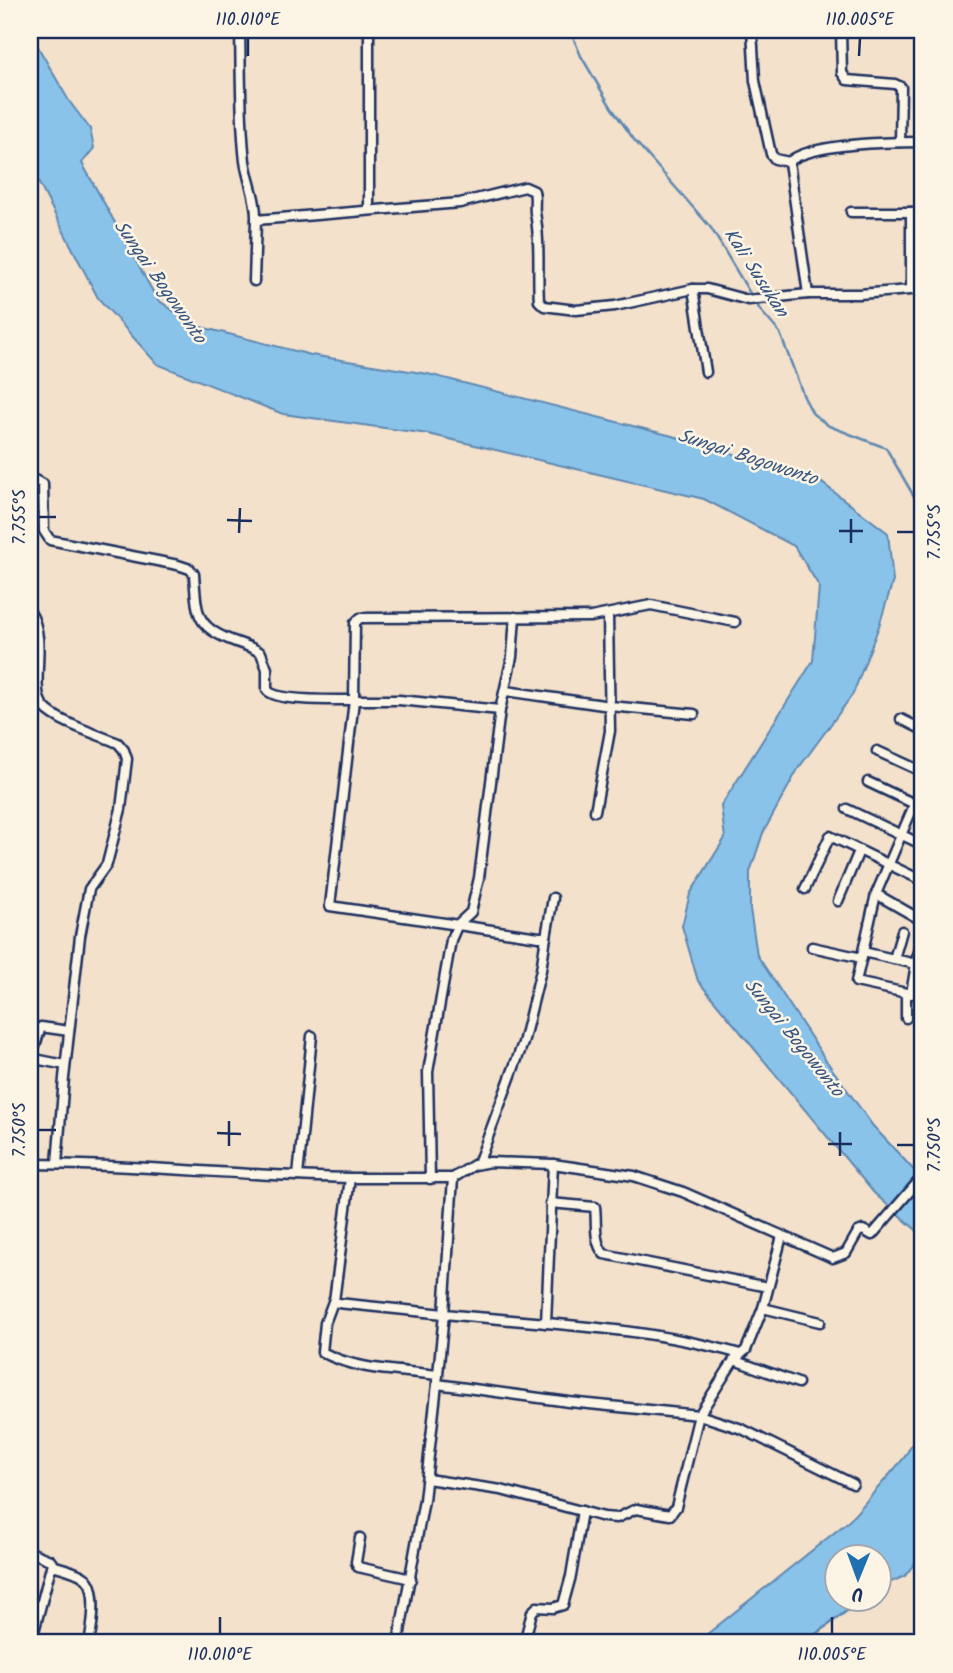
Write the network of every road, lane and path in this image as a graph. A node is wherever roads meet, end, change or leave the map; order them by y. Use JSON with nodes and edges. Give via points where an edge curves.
{"nodes":[{"id":1,"x":240,"y":30,"type":"edge"},
{"id":2,"x":369,"y":30,"type":"edge"},
{"id":3,"x":752,"y":30,"type":"edge"},
{"id":4,"x":841,"y":30,"type":"edge"},
{"id":5,"x":900,"y":142,"type":"junction"},
{"id":6,"x":923,"y":142,"type":"edge"},
{"id":7,"x":789,"y":162,"type":"junction"},
{"id":8,"x":369,"y":209,"type":"junction"},
{"id":9,"x":851,"y":212,"type":"dead end"},
{"id":10,"x":911,"y":212,"type":"junction"},
{"id":11,"x":923,"y":212,"type":"edge"},
{"id":12,"x":256,"y":220,"type":"junction"},
{"id":13,"x":254,"y":281,"type":"dead end"},
{"id":14,"x":693,"y":289,"type":"junction"},
{"id":15,"x":911,"y":289,"type":"junction"},
{"id":16,"x":923,"y":289,"type":"edge"},
{"id":17,"x":808,"y":294,"type":"junction"},
{"id":18,"x":706,"y":372,"type":"dead end"},
{"id":19,"x":30,"y":478,"type":"edge"},
{"id":20,"x":30,"y":611,"type":"edge"},
{"id":21,"x":608,"y":615,"type":"junction"},
{"id":22,"x":515,"y":617,"type":"junction"},
{"id":23,"x":735,"y":622,"type":"dead end"},
{"id":24,"x":506,"y":691,"type":"junction"},
{"id":25,"x":354,"y":700,"type":"junction"},
{"id":26,"x":610,"y":706,"type":"junction"},
{"id":27,"x":500,"y":710,"type":"junction"},
{"id":28,"x":694,"y":714,"type":"dead end"},
{"id":29,"x":901,"y":719,"type":"dead end"},
{"id":30,"x":923,"y":730,"type":"edge"},
{"id":31,"x":877,"y":751,"type":"dead end"},
{"id":32,"x":923,"y":772,"type":"edge"},
{"id":33,"x":868,"y":782,"type":"dead end"},
{"id":34,"x":923,"y":784,"type":"edge"},
{"id":35,"x":919,"y":806,"type":"edge"},
{"id":36,"x":847,"y":808,"type":"dead end"},
{"id":37,"x":595,"y":811,"type":"dead end"},
{"id":38,"x":900,"y":835,"type":"junction"},
{"id":39,"x":923,"y":845,"type":"edge"},
{"id":40,"x":859,"y":851,"type":"junction"},
{"id":41,"x":887,"y":864,"type":"junction"},
{"id":42,"x":923,"y":881,"type":"edge"},
{"id":43,"x":805,"y":889,"type":"dead end"},
{"id":44,"x":876,"y":894,"type":"junction"},
{"id":45,"x":552,"y":898,"type":"dead end"},
{"id":46,"x":838,"y":901,"type":"dead end"},
{"id":47,"x":923,"y":921,"type":"edge"},
{"id":48,"x":458,"y":924,"type":"junction"},
{"id":49,"x":902,"y":931,"type":"dead end"},
{"id":50,"x":545,"y":937,"type":"junction"},
{"id":51,"x":812,"y":947,"type":"dead end"},
{"id":52,"x":863,"y":955,"type":"junction"},
{"id":53,"x":894,"y":959,"type":"junction"},
{"id":54,"x":916,"y":964,"type":"junction"},
{"id":55,"x":919,"y":974,"type":"edge"},
{"id":56,"x":906,"y":993,"type":"junction"},
{"id":57,"x":906,"y":1018,"type":"dead end"},
{"id":58,"x":69,"y":1031,"type":"junction"},
{"id":59,"x":312,"y":1036,"type":"dead end"},
{"id":60,"x":30,"y":1058,"type":"edge"},
{"id":61,"x":65,"y":1065,"type":"junction"},
{"id":62,"x":30,"y":1164,"type":"edge"},
{"id":63,"x":57,"y":1164,"type":"junction"},
{"id":64,"x":478,"y":1164,"type":"junction"},
{"id":65,"x":553,"y":1164,"type":"junction"},
{"id":66,"x":298,"y":1176,"type":"junction"},
{"id":67,"x":923,"y":1176,"type":"edge"},
{"id":68,"x":350,"y":1178,"type":"junction"},
{"id":69,"x":453,"y":1178,"type":"junction"},
{"id":70,"x":430,"y":1179,"type":"junction"},
{"id":71,"x":550,"y":1203,"type":"junction"},
{"id":72,"x":782,"y":1236,"type":"junction"},
{"id":73,"x":768,"y":1287,"type":"junction"},
{"id":74,"x":334,"y":1299,"type":"junction"},
{"id":75,"x":763,"y":1308,"type":"junction"},
{"id":76,"x":443,"y":1314,"type":"junction"},
{"id":77,"x":820,"y":1322,"type":"dead end"},
{"id":78,"x":546,"y":1323,"type":"junction"},
{"id":79,"x":737,"y":1357,"type":"junction"},
{"id":80,"x":437,"y":1379,"type":"junction"},
{"id":81,"x":798,"y":1383,"type":"dead end"},
{"id":82,"x":699,"y":1415,"type":"junction"},
{"id":83,"x":427,"y":1479,"type":"junction"},
{"id":84,"x":853,"y":1484,"type":"dead end"},
{"id":85,"x":582,"y":1511,"type":"junction"},
{"id":86,"x":360,"y":1538,"type":"dead end"},
{"id":87,"x":30,"y":1552,"type":"edge"},
{"id":88,"x":52,"y":1565,"type":"junction"},
{"id":89,"x":411,"y":1579,"type":"junction"},
{"id":90,"x":31,"y":1643,"type":"edge"},
{"id":91,"x":89,"y":1643,"type":"edge"},
{"id":92,"x":398,"y":1643,"type":"edge"},
{"id":93,"x":524,"y":1643,"type":"edge"}],
"edges":[{"from":1,"to":12,"type":"street","via":[[242,123]]},
{"from":2,"to":8,"type":"street"},
{"from":3,"to":7,"type":"street","via":[[755,81],[771,154]]},
{"from":4,"to":5,"type":"street","via":[[846,80],[901,87]]},
{"from":5,"to":6,"type":"street"},
{"from":5,"to":7,"type":"street","via":[[839,146]]},
{"from":7,"to":17,"type":"street"},
{"from":8,"to":12,"type":"street"},
{"from":8,"to":14,"type":"street","via":[[460,202],[525,187],[534,191],[535,197],[539,300],[544,306],[576,310],[615,306]]},
{"from":9,"to":10,"type":"street"},
{"from":10,"to":11,"type":"street"},
{"from":10,"to":15,"type":"street"},
{"from":12,"to":13,"type":"street"},
{"from":14,"to":17,"type":"street","via":[[748,300]]},
{"from":14,"to":18,"type":"street"},
{"from":15,"to":16,"type":"street"},
{"from":15,"to":17,"type":"street"},
{"from":19,"to":25,"type":"street","via":[[43,484],[44,531],[50,540],[190,569],[202,622],[213,633],[261,653],[270,694]]},
{"from":20,"to":58,"type":"street","via":[[40,639],[38,692],[43,705],[54,715],[118,743],[127,759],[107,864],[89,889]]},
{"from":21,"to":22,"type":"street"},
{"from":21,"to":23,"type":"street","via":[[652,604]]},
{"from":21,"to":26,"type":"street"},
{"from":22,"to":24,"type":"street"},
{"from":22,"to":25,"type":"street","via":[[358,619]]},
{"from":24,"to":26,"type":"street"},
{"from":24,"to":27,"type":"street"},
{"from":25,"to":27,"type":"street"},
{"from":25,"to":48,"type":"street","via":[[330,906]]},
{"from":26,"to":28,"type":"street"},
{"from":26,"to":37,"type":"street","via":[[610,731]]},
{"from":27,"to":48,"type":"street","via":[[479,878],[471,912]]},
{"from":29,"to":30,"type":"street"},
{"from":31,"to":32,"type":"street"},
{"from":33,"to":35,"type":"street"},
{"from":34,"to":35,"type":"street"},
{"from":35,"to":38,"type":"street"},
{"from":36,"to":38,"type":"street"},
{"from":38,"to":39,"type":"street"},
{"from":38,"to":41,"type":"street"},
{"from":40,"to":41,"type":"street"},
{"from":40,"to":43,"type":"street","via":[[830,836]]},
{"from":40,"to":46,"type":"street"},
{"from":41,"to":42,"type":"street"},
{"from":41,"to":44,"type":"street"},
{"from":44,"to":47,"type":"street"},
{"from":44,"to":52,"type":"street"},
{"from":45,"to":50,"type":"street"},
{"from":47,"to":54,"type":"street"},
{"from":48,"to":50,"type":"street"},
{"from":48,"to":70,"type":"street","via":[[451,940],[428,1072]]},
{"from":49,"to":53,"type":"street"},
{"from":50,"to":64,"type":"street","via":[[523,1043]]},
{"from":51,"to":52,"type":"street"},
{"from":52,"to":53,"type":"street"},
{"from":52,"to":56,"type":"street","via":[[856,982]]},
{"from":53,"to":54,"type":"street"},
{"from":54,"to":55,"type":"street"},
{"from":55,"to":56,"type":"street","via":[[911,994]]},
{"from":56,"to":57,"type":"street"},
{"from":58,"to":60,"type":"street","via":[[41,1027]]},
{"from":58,"to":61,"type":"street"},
{"from":59,"to":66,"type":"street"},
{"from":60,"to":61,"type":"street"},
{"from":61,"to":63,"type":"street"},
{"from":62,"to":63,"type":"street"},
{"from":63,"to":66,"type":"street"},
{"from":64,"to":65,"type":"street"},
{"from":64,"to":69,"type":"street"},
{"from":65,"to":71,"type":"street"},
{"from":65,"to":72,"type":"street","via":[[634,1176]]},
{"from":66,"to":68,"type":"street"},
{"from":67,"to":72,"type":"street","via":[[872,1235],[858,1232],[846,1254],[833,1258]]},
{"from":68,"to":70,"type":"street"},
{"from":68,"to":74,"type":"street"},
{"from":69,"to":70,"type":"street"},
{"from":69,"to":76,"type":"street"},
{"from":71,"to":73,"type":"street","via":[[595,1207],[597,1240],[604,1254]]},
{"from":71,"to":78,"type":"street"},
{"from":72,"to":73,"type":"street"},
{"from":73,"to":75,"type":"street"},
{"from":74,"to":76,"type":"street"},
{"from":74,"to":80,"type":"street","via":[[322,1352],[359,1366]]},
{"from":75,"to":77,"type":"street"},
{"from":75,"to":79,"type":"street","via":[[746,1350]]},
{"from":76,"to":78,"type":"street"},
{"from":76,"to":80,"type":"street"},
{"from":78,"to":79,"type":"street","via":[[698,1342]]},
{"from":79,"to":81,"type":"street"},
{"from":79,"to":82,"type":"street"},
{"from":80,"to":82,"type":"street","via":[[545,1399]]},
{"from":80,"to":83,"type":"street"},
{"from":82,"to":84,"type":"street","via":[[742,1429]]},
{"from":82,"to":85,"type":"street","via":[[676,1507],[670,1514],[636,1509],[604,1517]]},
{"from":83,"to":85,"type":"street","via":[[501,1490]]},
{"from":83,"to":89,"type":"street"},
{"from":85,"to":93,"type":"street","via":[[563,1605],[537,1607]]},
{"from":86,"to":89,"type":"street","via":[[358,1567]]},
{"from":87,"to":88,"type":"street"},
{"from":88,"to":90,"type":"street"},
{"from":88,"to":91,"type":"street","via":[[90,1582]]},
{"from":89,"to":92,"type":"street"}]}
